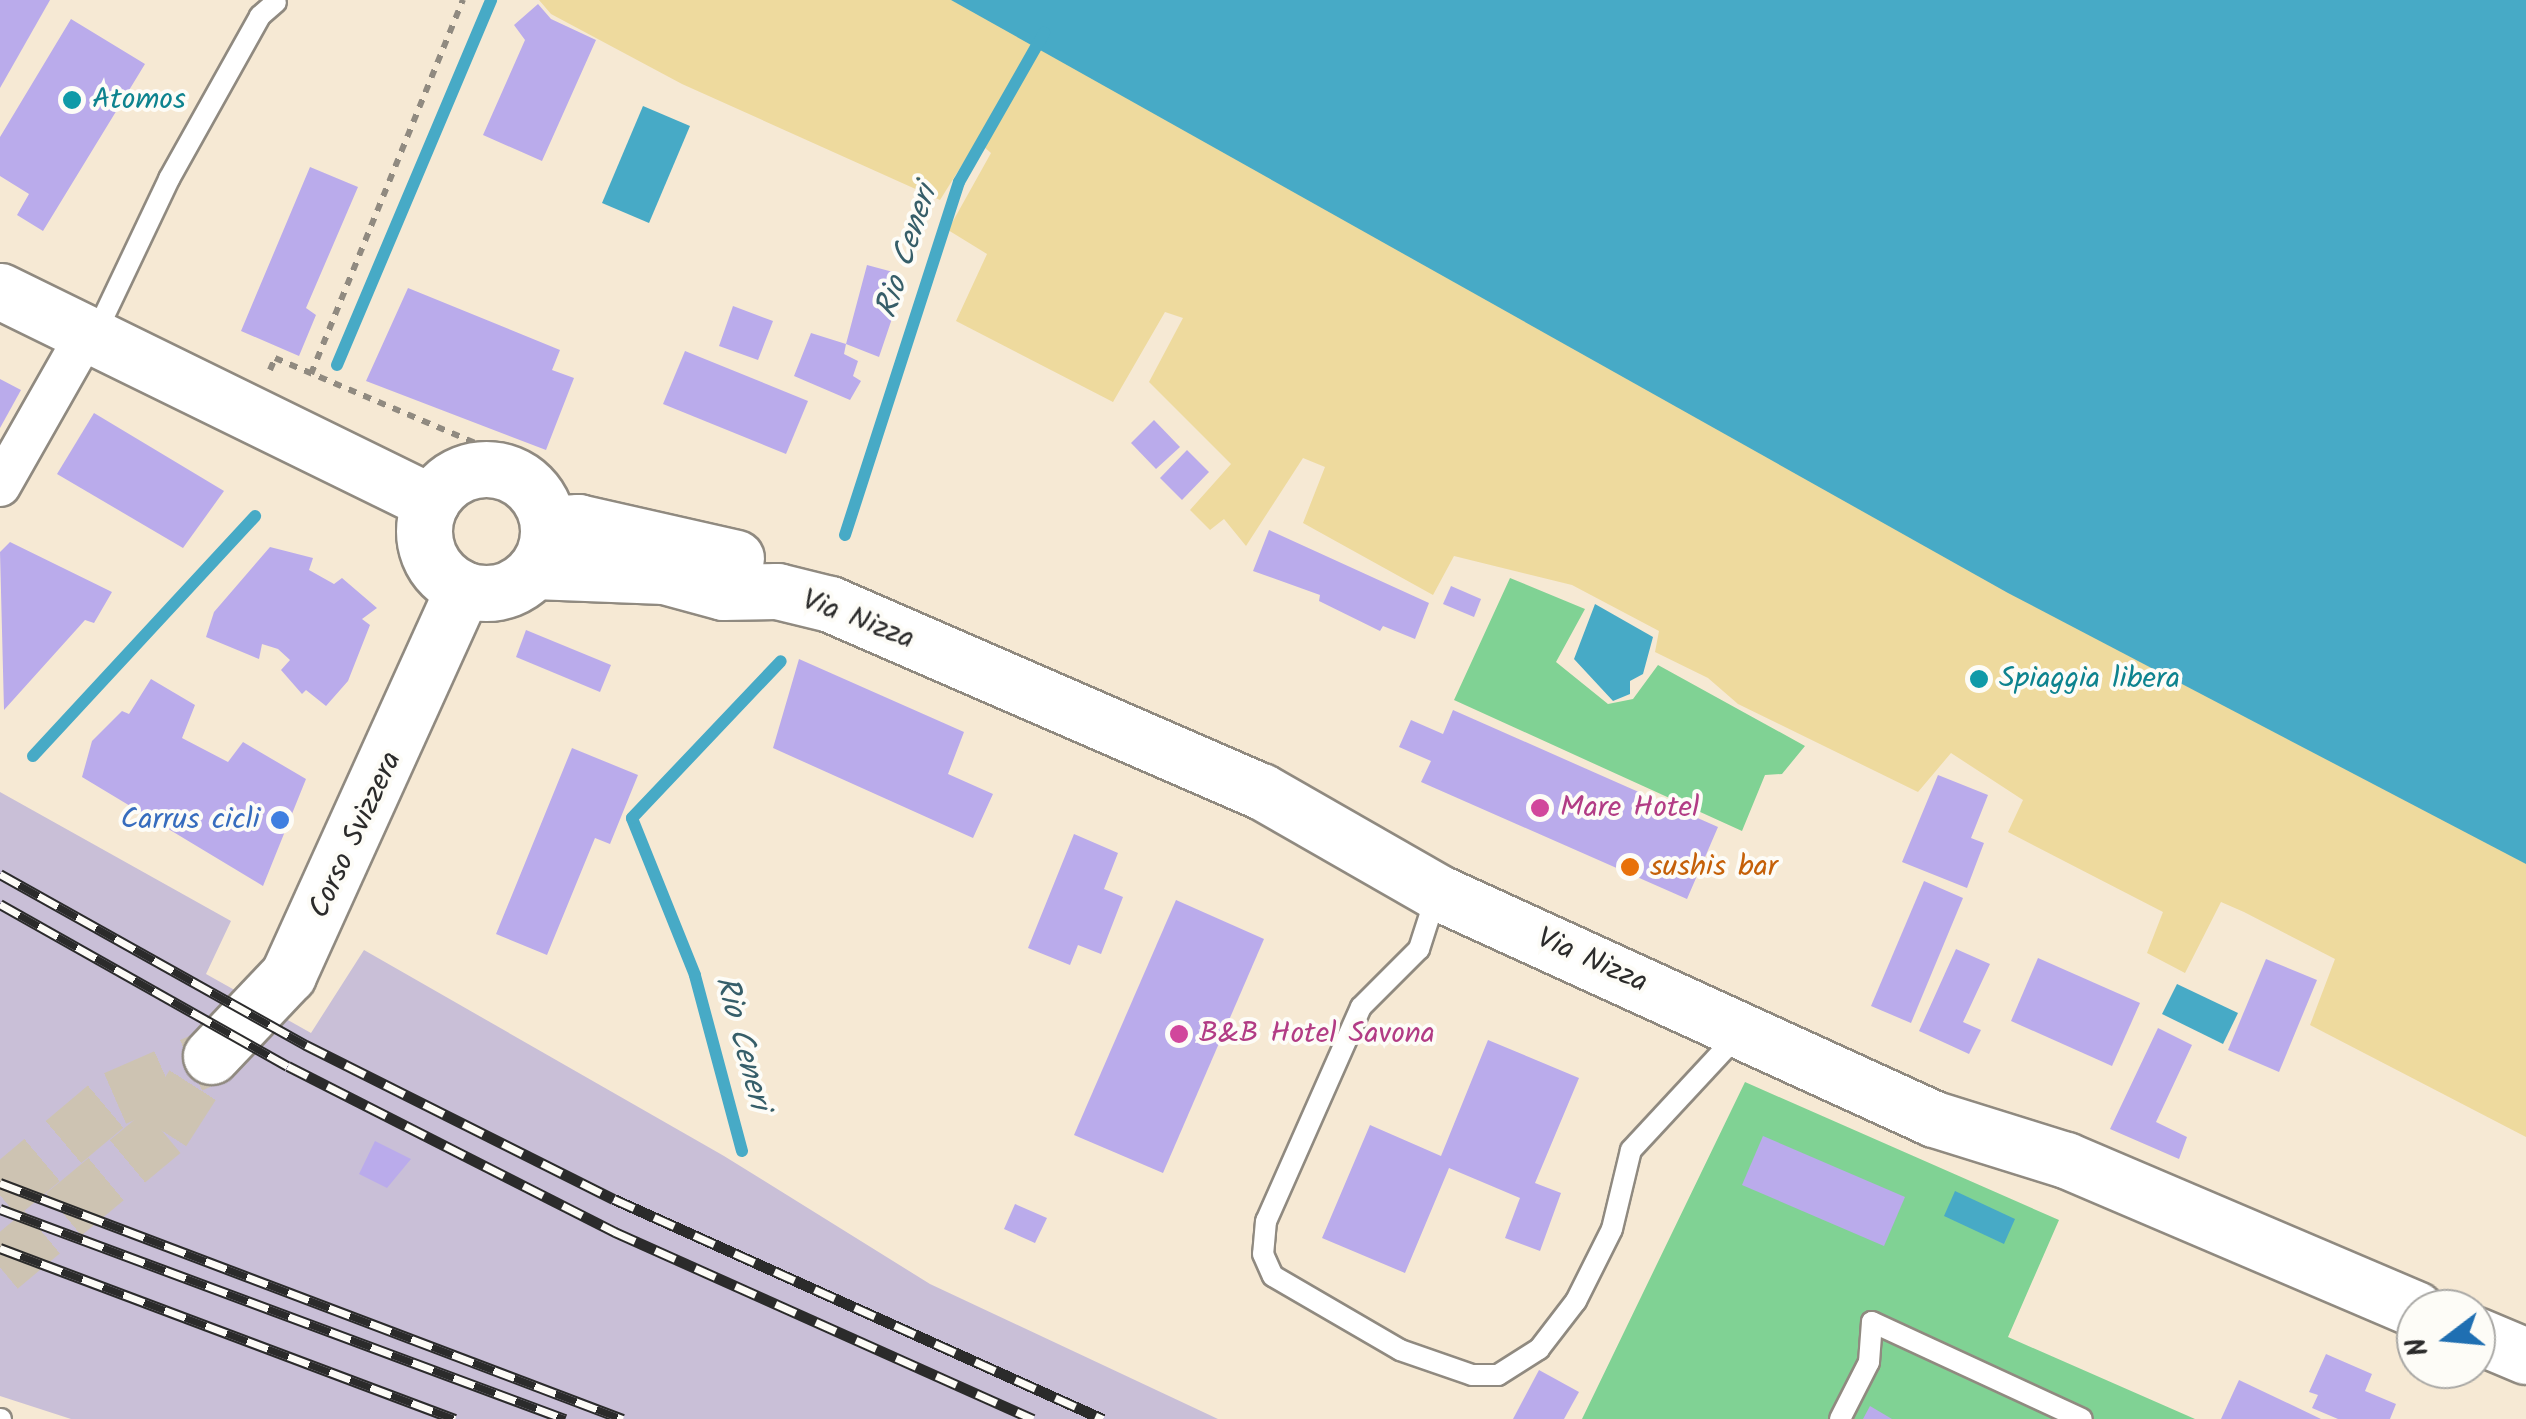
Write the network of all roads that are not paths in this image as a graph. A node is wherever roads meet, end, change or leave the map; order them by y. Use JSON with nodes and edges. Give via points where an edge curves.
{"nodes":[{"id":1,"x":276,"y":2,"type":"dead end"},
{"id":2,"x":0,"y":291,"type":"edge"},
{"id":3,"x":90,"y":335,"type":"junction"},
{"id":4,"x":0,"y":486,"type":"edge"},
{"id":5,"x":431,"y":502,"type":"junction"},
{"id":6,"x":547,"y":525,"type":"junction"},
{"id":7,"x":463,"y":589,"type":"junction"},
{"id":8,"x":1437,"y":892,"type":"junction"},
{"id":9,"x":1743,"y":1028,"type":"junction"},
{"id":10,"x":211,"y":1056,"type":"dead end"},
{"id":11,"x":2396,"y":1301,"type":"edge"},
{"id":12,"x":2496,"y":1343,"type":"edge"},
{"id":13,"x":2526,"y":1356,"type":"edge"},
{"id":14,"x":1840,"y":1419,"type":"edge"},
{"id":15,"x":2082,"y":1419,"type":"edge"}],
"edges":[{"from":1,"to":3,"type":"lane","via":[[260,16]]},
{"from":2,"to":3,"type":"main road"},
{"from":3,"to":4,"type":"street"},
{"from":3,"to":5,"type":"main road"},
{"from":5,"to":6,"type":"main road","via":[[459,475],[498,470],[532,489]]},
{"from":5,"to":7,"type":"main road","via":[[425,533],[432,563]]},
{"from":6,"to":7,"type":"main road","via":[[502,592]]},
{"from":6,"to":8,"type":"main road","name":"Via Nizza","via":[[578,522],[738,559],[778,591],[830,604],[1261,791]]},
{"from":7,"to":10,"type":"main road","name":"Corso Svizzera","via":[[288,975]]},
{"from":8,"to":9,"type":"main road","name":"Via Nizza"},
{"from":8,"to":9,"type":"lane","via":[[1419,950],[1362,1007],[1266,1221],[1263,1254],[1272,1276],[1400,1350],[1472,1375],[1498,1375],[1539,1349],[1576,1302],[1612,1229],[1631,1150]]},
{"from":9,"to":11,"type":"main road","name":"Via Nizza","via":[[1934,1120],[2066,1160]]},
{"from":12,"to":13,"type":"main road"},
{"from":14,"to":15,"type":"lane","via":[[1869,1362],[1872,1322]]}]}
